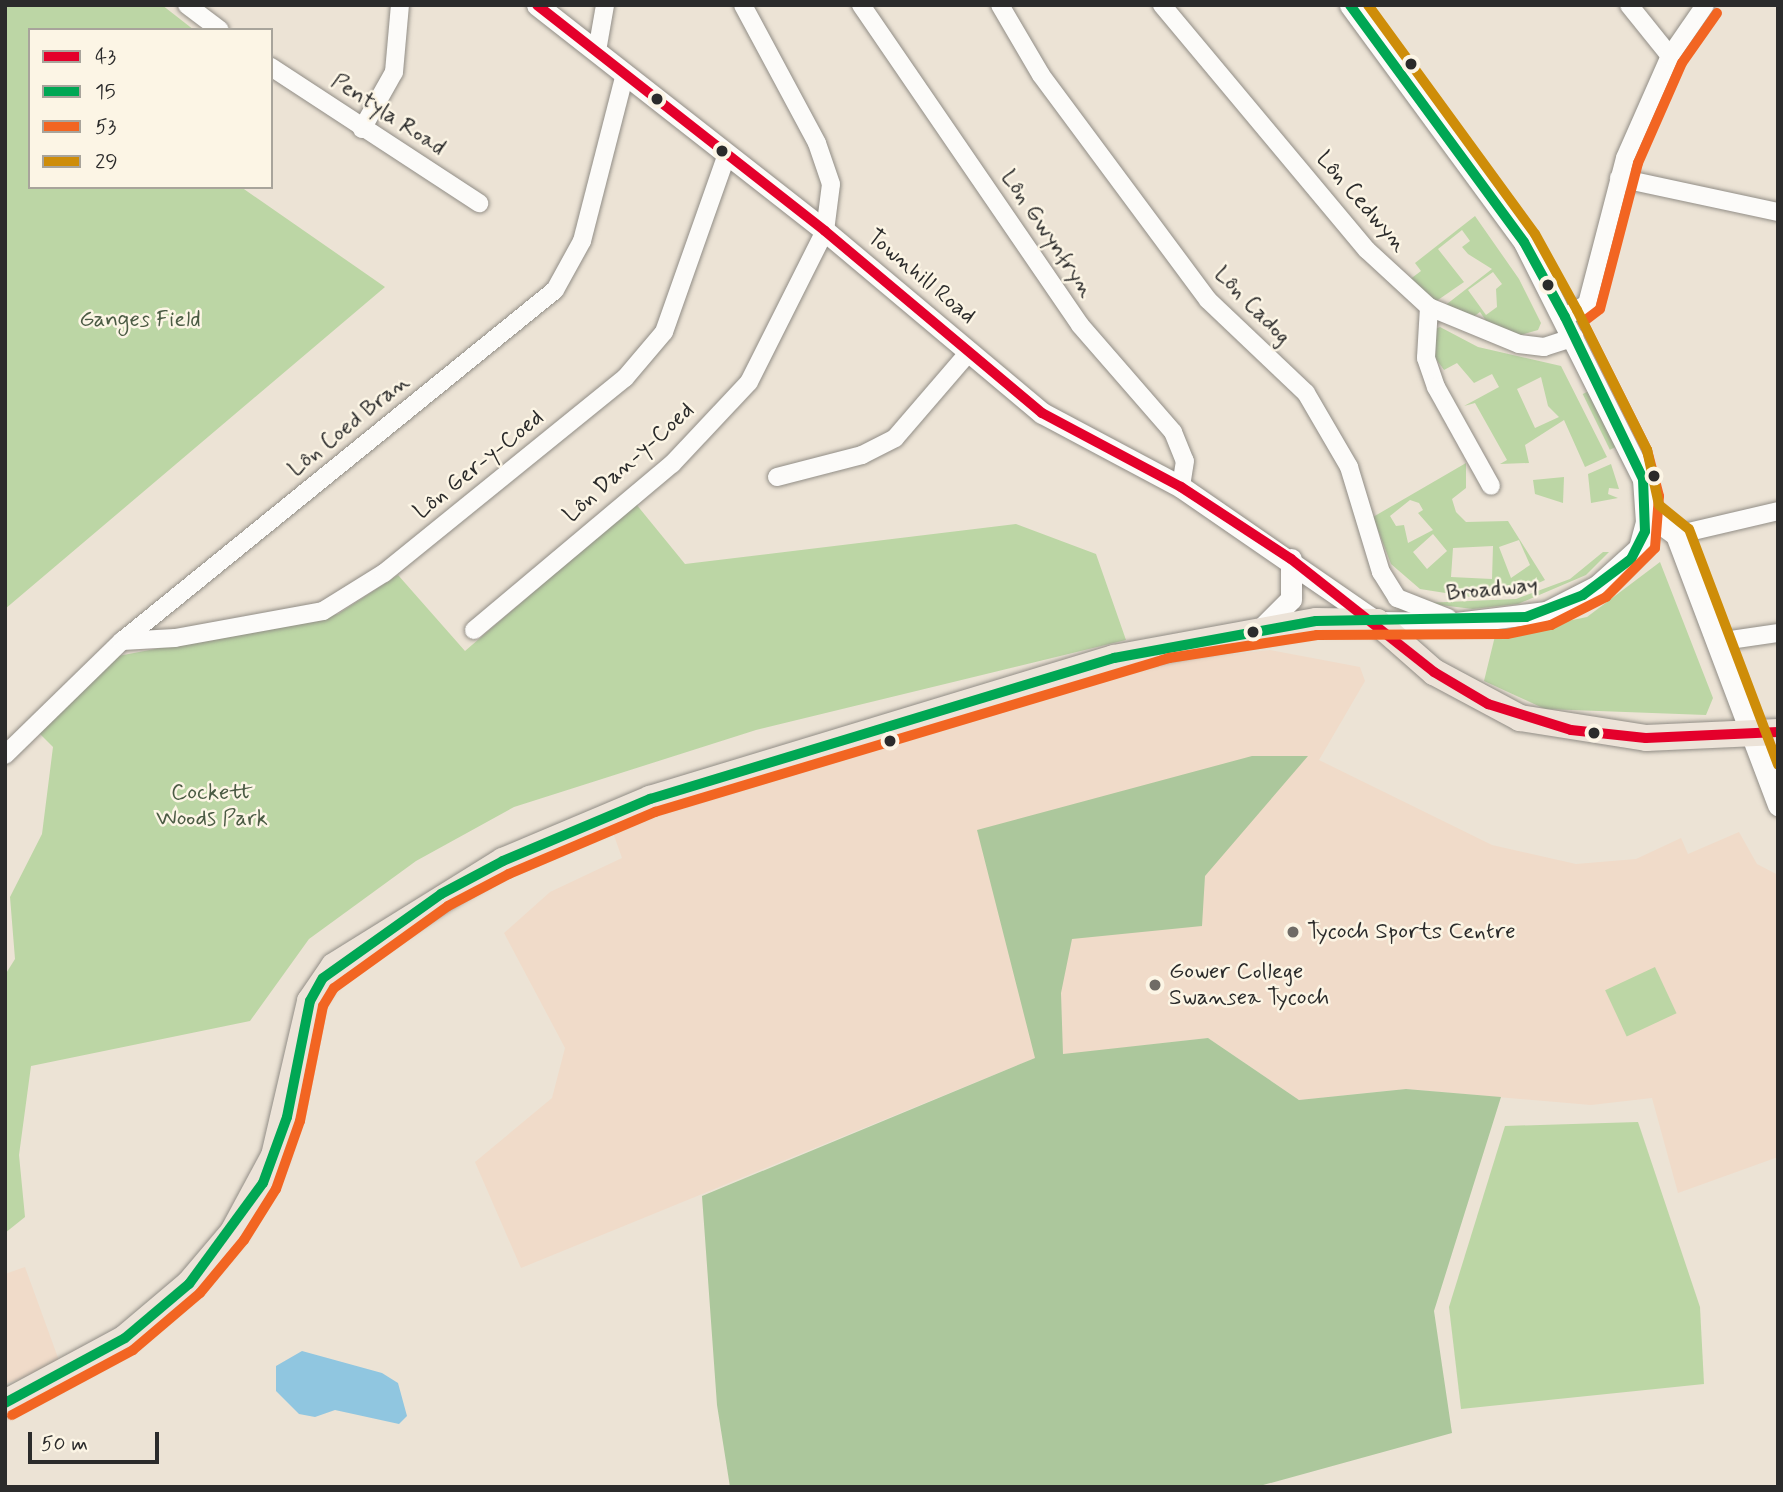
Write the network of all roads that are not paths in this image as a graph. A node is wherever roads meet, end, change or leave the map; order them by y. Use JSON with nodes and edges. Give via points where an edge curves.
{"nodes":[{"id":1,"x":187,"y":5,"type":"edge"},
{"id":2,"x":400,"y":5,"type":"edge"},
{"id":3,"x":537,"y":5,"type":"edge"},
{"id":4,"x":605,"y":5,"type":"edge"},
{"id":5,"x":743,"y":5,"type":"edge"},
{"id":6,"x":861,"y":5,"type":"edge"},
{"id":7,"x":1000,"y":5,"type":"edge"},
{"id":8,"x":1162,"y":5,"type":"edge"},
{"id":9,"x":1350,"y":5,"type":"edge"},
{"id":10,"x":1629,"y":5,"type":"edge"},
{"id":11,"x":1706,"y":5,"type":"edge"},
{"id":12,"x":216,"y":28,"type":"edge"},
{"id":13,"x":597,"y":51,"type":"junction"},
{"id":14,"x":1670,"y":57,"type":"junction"},
{"id":15,"x":273,"y":68,"type":"edge"},
{"id":16,"x":625,"y":74,"type":"junction"},
{"id":17,"x":362,"y":129,"type":"junction"},
{"id":18,"x":727,"y":154,"type":"junction"},
{"id":19,"x":1619,"y":178,"type":"junction"},
{"id":20,"x":479,"y":203,"type":"dead end"},
{"id":21,"x":1778,"y":212,"type":"edge"},
{"id":22,"x":825,"y":231,"type":"junction"},
{"id":23,"x":1429,"y":307,"type":"junction"},
{"id":24,"x":1565,"y":317,"type":"junction"},
{"id":25,"x":1574,"y":337,"type":"junction"},
{"id":26,"x":969,"y":352,"type":"junction"},
{"id":27,"x":777,"y":477,"type":"dead end"},
{"id":28,"x":1491,"y":486,"type":"dead end"},
{"id":29,"x":1181,"y":488,"type":"junction"},
{"id":30,"x":1778,"y":511,"type":"edge"},
{"id":31,"x":1646,"y":513,"type":"junction"},
{"id":32,"x":1676,"y":535,"type":"junction"},
{"id":33,"x":1291,"y":559,"type":"junction"},
{"id":34,"x":1335,"y":621,"type":"junction"},
{"id":35,"x":1377,"y":622,"type":"junction"},
{"id":36,"x":1463,"y":622,"type":"junction"},
{"id":37,"x":1262,"y":628,"type":"junction"},
{"id":38,"x":474,"y":630,"type":"dead end"},
{"id":39,"x":1778,"y":633,"type":"edge"},
{"id":40,"x":122,"y":641,"type":"junction"},
{"id":41,"x":1716,"y":642,"type":"junction"},
{"id":42,"x":1434,"y":672,"type":"junction"},
{"id":43,"x":1746,"y":731,"type":"junction"},
{"id":44,"x":1778,"y":732,"type":"edge"},
{"id":45,"x":5,"y":755,"type":"edge"},
{"id":46,"x":1778,"y":805,"type":"edge"},
{"id":47,"x":5,"y":1403,"type":"edge"}],
"edges":[{"from":1,"to":12,"type":"street"},
{"from":2,"to":17,"type":"street","via":[[394,72]]},
{"from":3,"to":13,"type":"street","name":"Townhill Road"},
{"from":4,"to":13,"type":"street"},
{"from":5,"to":22,"type":"street","name":"Lôn Dan-y-Coed","via":[[817,143],[831,184]]},
{"from":6,"to":29,"type":"street","name":"Lôn Gwynfryn","via":[[1080,325],[1173,432],[1185,461]]},
{"from":7,"to":36,"type":"street","name":"Lôn Cadog","via":[[1041,75],[1208,300],[1306,393],[1349,467],[1381,572],[1397,598]]},
{"from":8,"to":23,"type":"street","name":"Lôn Cedwyn","via":[[1367,250]]},
{"from":9,"to":24,"type":"street","via":[[1524,242]]},
{"from":10,"to":14,"type":"street"},
{"from":11,"to":14,"type":"street"},
{"from":13,"to":16,"type":"street","name":"Townhill Road"},
{"from":14,"to":19,"type":"street"},
{"from":15,"to":17,"type":"street","name":"Pentyla Road"},
{"from":16,"to":18,"type":"street","name":"Townhill Road"},
{"from":16,"to":40,"type":"street","name":"Lôn Coed Bran","via":[[583,241],[555,290]]},
{"from":17,"to":20,"type":"street","name":"Pentyla Road"},
{"from":18,"to":22,"type":"street","name":"Townhill Road"},
{"from":18,"to":40,"type":"street","name":"Lôn Ger-y-Coed","via":[[664,332],[625,378],[394,565],[323,611],[175,638]]},
{"from":19,"to":21,"type":"street"},
{"from":19,"to":24,"type":"street","via":[[1597,281],[1587,304]]},
{"from":22,"to":26,"type":"street","name":"Townhill Road"},
{"from":22,"to":38,"type":"street","name":"Lôn Dan-y-Coed","via":[[749,382],[671,464]]},
{"from":23,"to":25,"type":"street","name":"Lôn Cedwyn","via":[[1519,344],[1544,346]]},
{"from":23,"to":28,"type":"street","via":[[1426,358],[1436,387]]},
{"from":24,"to":25,"type":"street"},
{"from":25,"to":31,"type":"street","via":[[1634,455]]},
{"from":26,"to":27,"type":"street","via":[[895,438],[862,456]]},
{"from":26,"to":29,"type":"street","name":"Townhill Road","via":[[1042,413]]},
{"from":29,"to":33,"type":"street","name":"Townhill Road"},
{"from":30,"to":32,"type":"street"},
{"from":31,"to":32,"type":"street"},
{"from":31,"to":36,"type":"street","name":"Broadway","via":[[1639,548],[1583,595],[1536,615]]},
{"from":32,"to":41,"type":"street"},
{"from":33,"to":35,"type":"street","name":"Townhill Road"},
{"from":33,"to":37,"type":"street","via":[[1291,599]]},
{"from":34,"to":35,"type":"main road"},
{"from":34,"to":37,"type":"main road"},
{"from":34,"to":42,"type":"main road"},
{"from":35,"to":36,"type":"street","name":"Broadway"},
{"from":35,"to":42,"type":"main road"},
{"from":37,"to":47,"type":"main road","via":[[1114,658],[650,799],[441,894],[334,967],[315,989],[274,1156],[233,1232],[197,1274],[125,1338]]},
{"from":39,"to":41,"type":"street"},
{"from":40,"to":45,"type":"street","name":"Lôn Coed Bran"},
{"from":41,"to":43,"type":"street"},
{"from":42,"to":43,"type":"main road","via":[[1520,718],[1571,730],[1646,738]]},
{"from":43,"to":44,"type":"main road"},
{"from":43,"to":46,"type":"street"}]}
